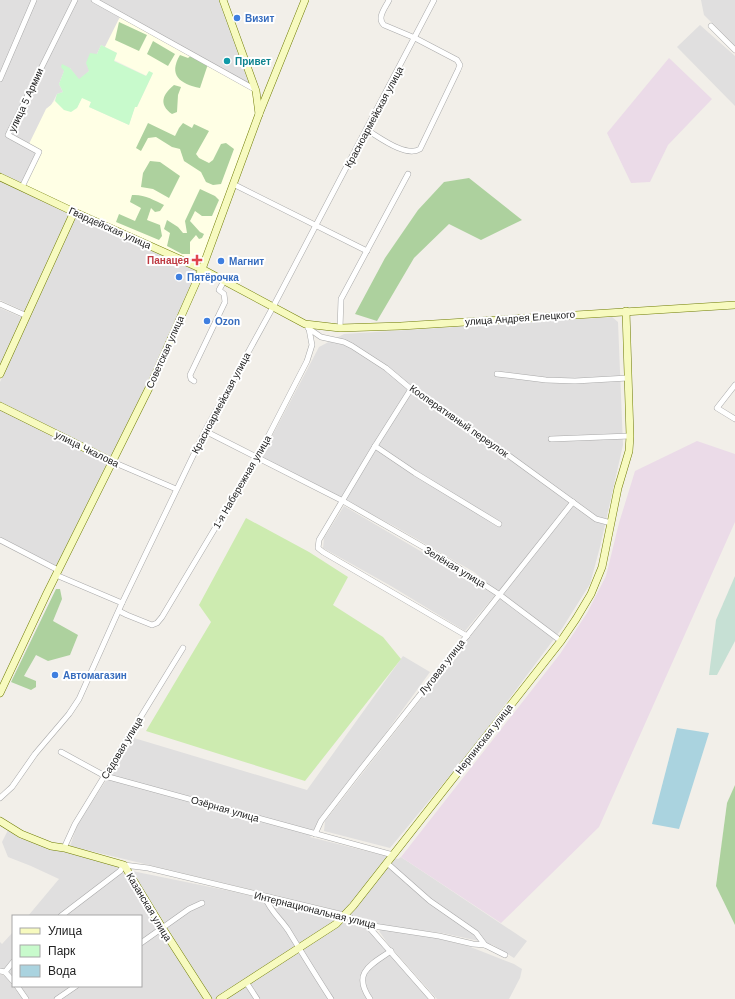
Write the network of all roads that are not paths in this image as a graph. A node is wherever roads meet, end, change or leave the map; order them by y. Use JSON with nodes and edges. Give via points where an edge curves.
{"nodes":[{"id":1,"x":34,"y":0,"type":"edge"},
{"id":2,"x":75,"y":0,"type":"edge"},
{"id":3,"x":94,"y":0,"type":"edge"},
{"id":4,"x":223,"y":0,"type":"edge"},
{"id":5,"x":305,"y":0,"type":"edge"},
{"id":6,"x":390,"y":0,"type":"edge"},
{"id":7,"x":434,"y":0,"type":"edge"},
{"id":8,"x":711,"y":26,"type":"dead end"},
{"id":9,"x":415,"y":38,"type":"junction"},
{"id":10,"x":735,"y":50,"type":"edge"},
{"id":11,"x":0,"y":78,"type":"edge"},
{"id":12,"x":256,"y":91,"type":"junction"},
{"id":13,"x":259,"y":114,"type":"junction"},
{"id":14,"x":367,"y":130,"type":"junction"},
{"id":15,"x":408,"y":174,"type":"dead end"},
{"id":16,"x":0,"y":177,"type":"edge"},
{"id":17,"x":233,"y":184,"type":"junction"},
{"id":18,"x":22,"y":187,"type":"junction"},
{"id":19,"x":74,"y":212,"type":"junction"},
{"id":20,"x":316,"y":225,"type":"junction"},
{"id":21,"x":367,"y":251,"type":"junction"},
{"id":22,"x":202,"y":268,"type":"junction"},
{"id":23,"x":224,"y":281,"type":"junction"},
{"id":24,"x":0,"y":304,"type":"edge"},
{"id":25,"x":735,"y":305,"type":"edge"},
{"id":26,"x":273,"y":307,"type":"junction"},
{"id":27,"x":626,"y":312,"type":"junction"},
{"id":28,"x":26,"y":316,"type":"junction"},
{"id":29,"x":307,"y":326,"type":"junction"},
{"id":30,"x":340,"y":328,"type":"junction"},
{"id":31,"x":0,"y":374,"type":"edge"},
{"id":32,"x":497,"y":374,"type":"dead end"},
{"id":33,"x":628,"y":378,"type":"junction"},
{"id":34,"x":194,"y":381,"type":"dead end"},
{"id":35,"x":735,"y":385,"type":"edge"},
{"id":36,"x":412,"y":389,"type":"junction"},
{"id":37,"x":0,"y":406,"type":"edge"},
{"id":38,"x":735,"y":419,"type":"edge"},
{"id":39,"x":205,"y":431,"type":"junction"},
{"id":40,"x":630,"y":436,"type":"junction"},
{"id":41,"x":551,"y":439,"type":"dead end"},
{"id":42,"x":375,"y":446,"type":"junction"},
{"id":43,"x":257,"y":458,"type":"junction"},
{"id":44,"x":113,"y":462,"type":"junction"},
{"id":45,"x":176,"y":489,"type":"junction"},
{"id":46,"x":343,"y":502,"type":"junction"},
{"id":47,"x":573,"y":502,"type":"junction"},
{"id":48,"x":612,"y":523,"type":"junction"},
{"id":49,"x":499,"y":524,"type":"dead end"},
{"id":50,"x":0,"y":540,"type":"edge"},
{"id":51,"x":57,"y":573,"type":"junction"},
{"id":52,"x":500,"y":595,"type":"junction"},
{"id":53,"x":122,"y":603,"type":"junction"},
{"id":54,"x":119,"y":611,"type":"junction"},
{"id":55,"x":467,"y":636,"type":"junction"},
{"id":56,"x":561,"y":641,"type":"junction"},
{"id":57,"x":183,"y":648,"type":"dead end"},
{"id":58,"x":0,"y":693,"type":"edge"},
{"id":59,"x":61,"y":752,"type":"dead end"},
{"id":60,"x":105,"y":776,"type":"junction"},
{"id":61,"x":0,"y":798,"type":"edge"},
{"id":62,"x":0,"y":821,"type":"edge"},
{"id":63,"x":315,"y":834,"type":"junction"},
{"id":64,"x":64,"y":848,"type":"junction"},
{"id":65,"x":393,"y":855,"type":"junction"},
{"id":66,"x":387,"y":863,"type":"junction"},
{"id":67,"x":124,"y":865,"type":"junction"},
{"id":68,"x":265,"y":897,"type":"junction"},
{"id":69,"x":202,"y":903,"type":"dead end"},
{"id":70,"x":62,"y":915,"type":"edge"},
{"id":71,"x":344,"y":915,"type":"junction"},
{"id":72,"x":367,"y":924,"type":"junction"},
{"id":73,"x":163,"y":929,"type":"junction"},
{"id":74,"x":142,"y":942,"type":"edge"},
{"id":75,"x":485,"y":945,"type":"junction"},
{"id":76,"x":298,"y":948,"type":"junction"},
{"id":77,"x":391,"y":951,"type":"junction"},
{"id":78,"x":505,"y":955,"type":"dead end"},
{"id":79,"x":12,"y":963,"type":"edge"},
{"id":80,"x":3,"y":972,"type":"edge"},
{"id":81,"x":12,"y":980,"type":"edge"},
{"id":82,"x":246,"y":982,"type":"junction"},
{"id":83,"x":18,"y":987,"type":"edge"},
{"id":84,"x":75,"y":987,"type":"edge"},
{"id":85,"x":26,"y":999,"type":"edge"},
{"id":86,"x":57,"y":999,"type":"edge"},
{"id":87,"x":208,"y":999,"type":"edge"},
{"id":88,"x":220,"y":999,"type":"edge"},
{"id":89,"x":257,"y":999,"type":"edge"},
{"id":90,"x":331,"y":999,"type":"edge"},
{"id":91,"x":370,"y":999,"type":"edge"},
{"id":92,"x":432,"y":999,"type":"edge"}],
"edges":[{"from":1,"to":11,"type":"street"},
{"from":2,"to":18,"type":"street","name":"улица 5 Армии","via":[[8,135],[39,152]]},
{"from":3,"to":12,"type":"street"},
{"from":4,"to":12,"type":"main road"},
{"from":5,"to":13,"type":"main road","name":"Советская улица"},
{"from":6,"to":9,"type":"street","via":[[381,23]]},
{"from":7,"to":9,"type":"street","name":"Красноармейская улица"},
{"from":8,"to":10,"type":"street"},
{"from":9,"to":14,"type":"street","name":"Красноармейская улица"},
{"from":9,"to":14,"type":"street","via":[[457,60],[460,65],[420,149],[415,152],[402,150]]},
{"from":12,"to":13,"type":"main road"},
{"from":13,"to":17,"type":"main road","name":"Советская улица"},
{"from":14,"to":20,"type":"street","name":"Красноармейская улица"},
{"from":15,"to":21,"type":"street"},
{"from":16,"to":18,"type":"main road","name":"Гвардейская улица"},
{"from":17,"to":20,"type":"street"},
{"from":17,"to":22,"type":"main road","name":"Советская улица"},
{"from":18,"to":19,"type":"main road","name":"Гвардейская улица"},
{"from":19,"to":22,"type":"main road","name":"Гвардейская улица"},
{"from":19,"to":28,"type":"main road"},
{"from":20,"to":21,"type":"street"},
{"from":20,"to":26,"type":"street","name":"Красноармейская улица"},
{"from":21,"to":30,"type":"street","via":[[341,299]]},
{"from":22,"to":23,"type":"main road","name":"Гвардейская улица"},
{"from":22,"to":44,"type":"main road","name":"Советская улица","via":[[152,382]]},
{"from":23,"to":26,"type":"main road","name":"Гвардейская улица"},
{"from":23,"to":34,"type":"street","via":[[220,290],[224,294],[225,302],[190,375]]},
{"from":24,"to":28,"type":"street"},
{"from":25,"to":27,"type":"main road","name":"улица Андрея Елецкого"},
{"from":26,"to":29,"type":"main road","name":"Гвардейская улица"},
{"from":26,"to":39,"type":"street","name":"Красноармейская улица"},
{"from":27,"to":30,"type":"main road","name":"улица Андрея Елецкого"},
{"from":27,"to":33,"type":"main road","name":"Нерпинская улица"},
{"from":28,"to":31,"type":"main road"},
{"from":29,"to":30,"type":"main road","name":"улица Андрея Елецкого"},
{"from":29,"to":36,"type":"street","name":"Кооперативный переулок","via":[[321,337],[352,346]]},
{"from":29,"to":43,"type":"street","name":"1-я Набережная улица","via":[[312,345],[307,361]]},
{"from":32,"to":33,"type":"street","via":[[575,381]]},
{"from":33,"to":40,"type":"main road","name":"Нерпинская улица"},
{"from":35,"to":38,"type":"street","via":[[717,408]]},
{"from":36,"to":42,"type":"street"},
{"from":36,"to":47,"type":"street","name":"Кооперативный переулок"},
{"from":37,"to":44,"type":"main road","name":"улица Чкалова"},
{"from":39,"to":43,"type":"street","name":"Зелёная улица"},
{"from":39,"to":45,"type":"street","name":"Красноармейская улица"},
{"from":40,"to":41,"type":"street"},
{"from":40,"to":48,"type":"main road","name":"Нерпинская улица","via":[[629,451],[618,488]]},
{"from":42,"to":46,"type":"street"},
{"from":42,"to":49,"type":"street"},
{"from":43,"to":46,"type":"street","name":"Зелёная улица"},
{"from":43,"to":54,"type":"street","name":"1-я Набережная улица","via":[[157,623],[152,625]]},
{"from":44,"to":45,"type":"street","name":"улица Чкалова"},
{"from":44,"to":51,"type":"main road","name":"Советская улица"},
{"from":45,"to":53,"type":"street","name":"Красноармейская улица"},
{"from":46,"to":52,"type":"street","name":"Зелёная улица","via":[[451,563]]},
{"from":46,"to":55,"type":"street","via":[[318,540],[318,548]]},
{"from":47,"to":48,"type":"street","name":"Кооперативный переулок","via":[[596,519]]},
{"from":47,"to":52,"type":"street","name":"Луговая улица"},
{"from":48,"to":56,"type":"main road","name":"Нерпинская улица","via":[[600,574],[591,594]]},
{"from":50,"to":51,"type":"street"},
{"from":51,"to":53,"type":"street"},
{"from":51,"to":58,"type":"main road","name":"Советская улица"},
{"from":52,"to":55,"type":"street","name":"Луговая улица"},
{"from":52,"to":56,"type":"street","name":"Зелёная улица"},
{"from":53,"to":54,"type":"street","name":"Красноармейская улица"},
{"from":54,"to":61,"type":"street","name":"Красноармейская улица","via":[[70,714],[35,754],[12,787]]},
{"from":55,"to":63,"type":"street","name":"Луговая улица","via":[[358,773],[321,822]]},
{"from":56,"to":65,"type":"main road","name":"Нерпинская улица"},
{"from":57,"to":60,"type":"street","name":"Садовая улица"},
{"from":59,"to":60,"type":"street","name":"Озёрная улица"},
{"from":60,"to":63,"type":"street","name":"Озёрная улица"},
{"from":60,"to":64,"type":"street","name":"Садовая улица","via":[[75,824]]},
{"from":62,"to":64,"type":"main road","name":"Казанская улица","via":[[33,839]]},
{"from":63,"to":65,"type":"street","name":"Озёрная улица"},
{"from":64,"to":67,"type":"main road","name":"Казанская улица"},
{"from":65,"to":66,"type":"main road","name":"Нерпинская улица"},
{"from":66,"to":71,"type":"main road","name":"Нерпинская улица"},
{"from":66,"to":75,"type":"street","via":[[430,901],[476,933]]},
{"from":67,"to":68,"type":"street","name":"Интернациональная улица"},
{"from":67,"to":70,"type":"street","via":[[120,871]]},
{"from":67,"to":73,"type":"main road","name":"Казанская улица"},
{"from":68,"to":71,"type":"street","name":"Интернациональная улица"},
{"from":68,"to":76,"type":"street","via":[[269,907],[287,928]]},
{"from":69,"to":73,"type":"street","via":[[189,909]]},
{"from":71,"to":72,"type":"street","name":"Интернациональная улица"},
{"from":71,"to":76,"type":"main road","name":"Нерпинская улица","via":[[336,924]]},
{"from":72,"to":75,"type":"street","name":"Интернациональная улица"},
{"from":72,"to":77,"type":"street"},
{"from":73,"to":74,"type":"street"},
{"from":73,"to":87,"type":"main road","name":"Казанская улица"},
{"from":75,"to":78,"type":"street","name":"Интернациональная улица"},
{"from":76,"to":82,"type":"main road","name":"Нерпинская улица"},
{"from":76,"to":90,"type":"street"},
{"from":77,"to":91,"type":"street","via":[[368,967],[362,978],[363,990]]},
{"from":77,"to":92,"type":"street"},
{"from":79,"to":80,"type":"street"},
{"from":80,"to":81,"type":"street"},
{"from":82,"to":88,"type":"main road","name":"Нерпинская улица"},
{"from":82,"to":89,"type":"street"},
{"from":83,"to":85,"type":"street"},
{"from":84,"to":86,"type":"street"}]}
